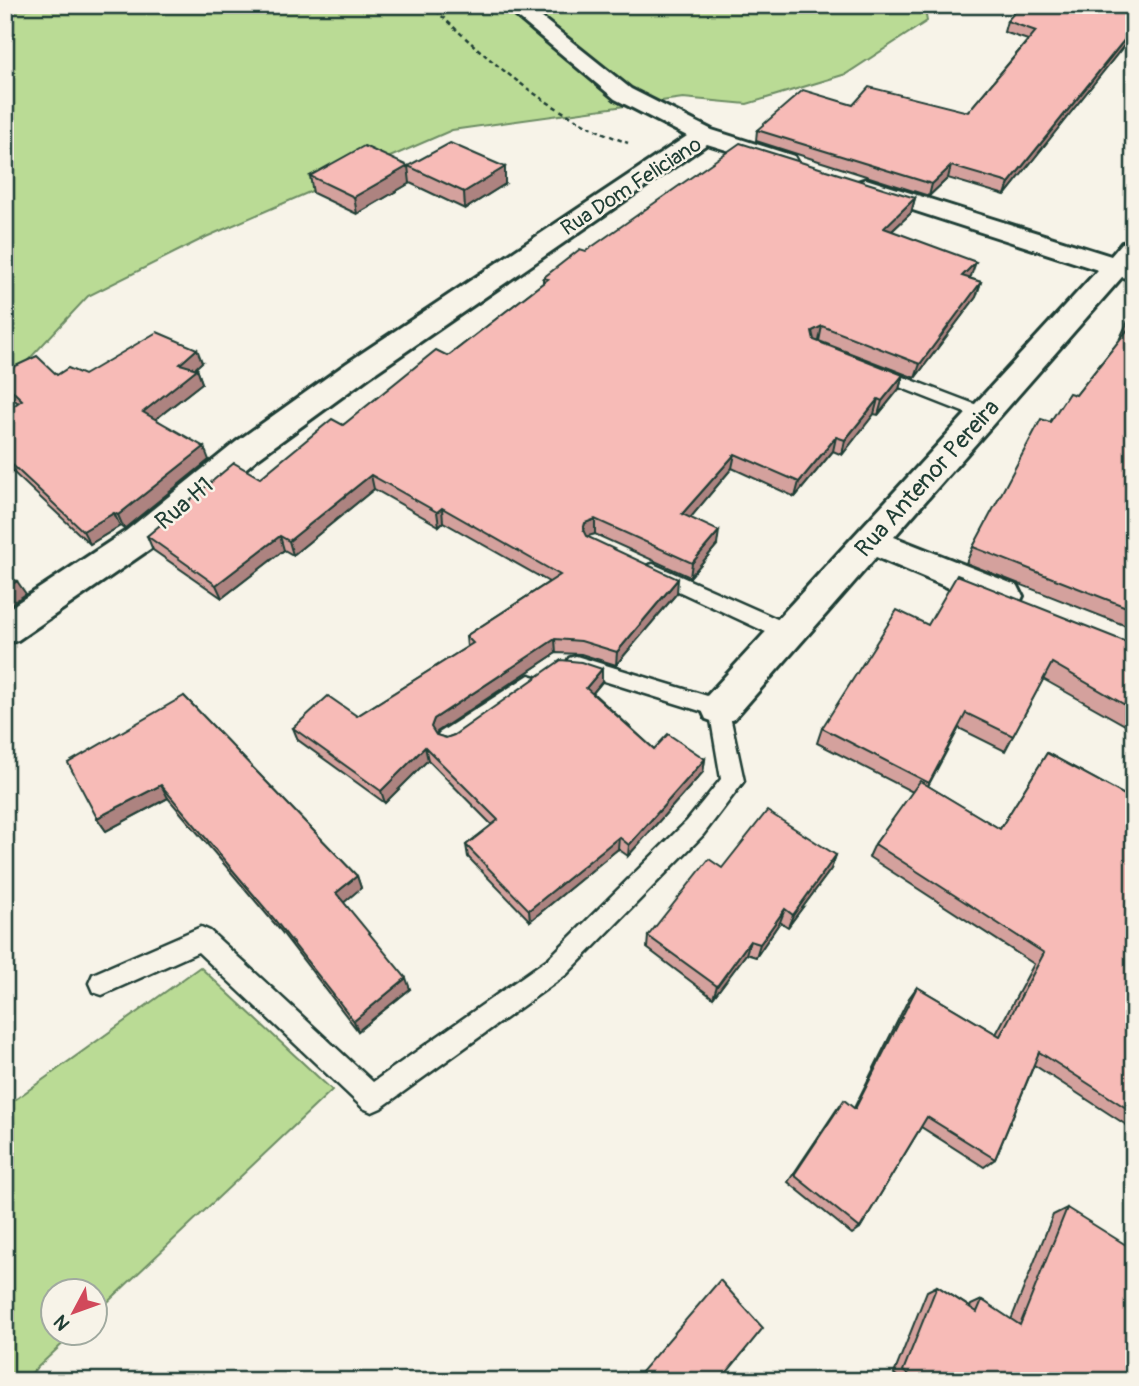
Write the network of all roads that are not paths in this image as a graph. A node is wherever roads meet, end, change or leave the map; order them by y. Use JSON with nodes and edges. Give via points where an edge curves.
{"nodes":[{"id":1,"x":513,"y":5,"type":"edge"},
{"id":2,"x":704,"y":135,"type":"junction"},
{"id":3,"x":811,"y":169,"type":"edge"},
{"id":4,"x":837,"y":178,"type":"edge"},
{"id":5,"x":1128,"y":262,"type":"edge"},
{"id":6,"x":856,"y":363,"type":"edge"},
{"id":7,"x":358,"y":370,"type":"joint"},
{"id":8,"x":984,"y":414,"type":"junction"},
{"id":9,"x":870,"y":541,"type":"junction"},
{"id":10,"x":630,"y":560,"type":"edge"},
{"id":11,"x":1033,"y":608,"type":"edge"},
{"id":12,"x":5,"y":630,"type":"edge"},
{"id":13,"x":788,"y":634,"type":"junction"},
{"id":14,"x":720,"y":708,"type":"junction"},
{"id":15,"x":447,"y":739,"type":"edge"},
{"id":16,"x":102,"y":983,"type":"dead end"}],
"edges":[{"from":1,"to":2,"type":"street","via":[[623,94]]},
{"from":2,"to":3,"type":"street","name":"Rua Dom Feliciano"},
{"from":2,"to":7,"type":"street","name":"Rua Dom Feliciano"},
{"from":4,"to":5,"type":"street"},
{"from":5,"to":8,"type":"street","name":"Rua Antenor Pereira"},
{"from":6,"to":8,"type":"lane"},
{"from":7,"to":12,"type":"street","name":"Rua H1","via":[[247,450],[138,540]]},
{"from":8,"to":9,"type":"street","name":"Rua Antenor Pereira"},
{"from":9,"to":11,"type":"street"},
{"from":9,"to":13,"type":"street","name":"Rua Antenor Pereira"},
{"from":10,"to":13,"type":"lane"},
{"from":13,"to":14,"type":"street","name":"Rua Antenor Pereira"},
{"from":14,"to":15,"type":"lane","via":[[581,665],[552,667]]},
{"from":14,"to":16,"type":"lane","via":[[733,781],[695,828],[558,966],[372,1099],[201,939]]}]}
